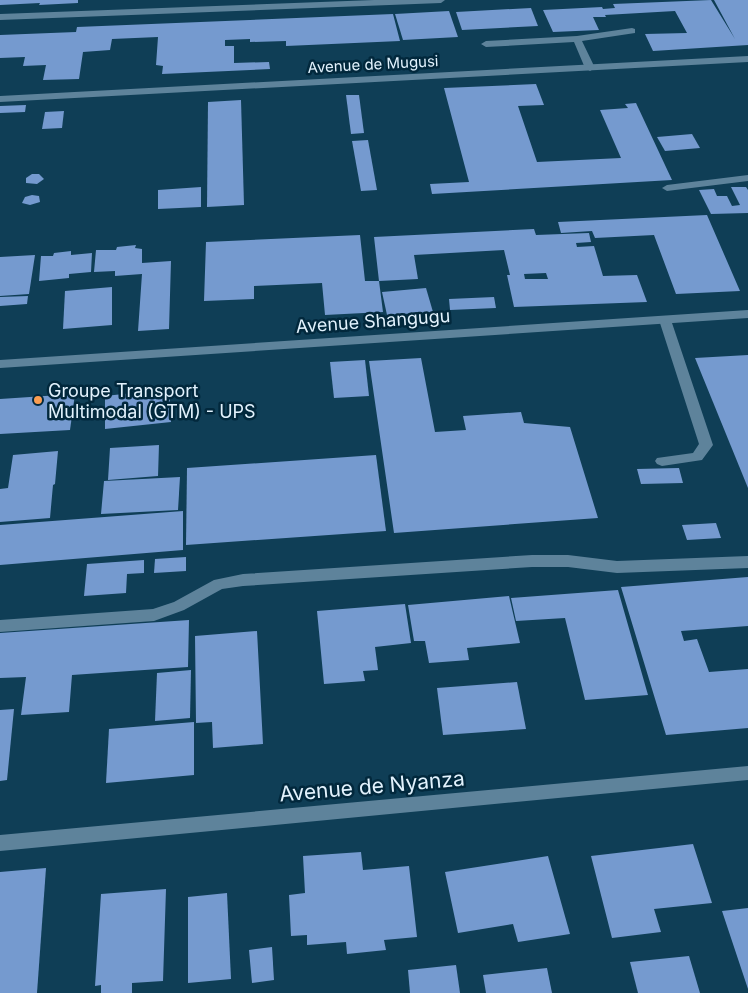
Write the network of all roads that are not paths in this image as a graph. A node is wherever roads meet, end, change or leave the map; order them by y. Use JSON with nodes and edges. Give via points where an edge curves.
{"nodes":[{"id":1,"x":442,"y":0,"type":"edge"},
{"id":2,"x":0,"y":17,"type":"edge"},
{"id":3,"x":632,"y":32,"type":"dead end"},
{"id":4,"x":576,"y":38,"type":"junction"},
{"id":5,"x":486,"y":44,"type":"dead end"},
{"id":6,"x":748,"y":59,"type":"edge"},
{"id":7,"x":590,"y":68,"type":"junction"},
{"id":8,"x":0,"y":99,"type":"edge"},
{"id":9,"x":748,"y":178,"type":"edge"},
{"id":10,"x":667,"y":188,"type":"dead end"},
{"id":11,"x":748,"y":314,"type":"edge"},
{"id":12,"x":665,"y":320,"type":"junction"},
{"id":13,"x":0,"y":364,"type":"edge"},
{"id":14,"x":662,"y":460,"type":"dead end"},
{"id":15,"x":748,"y":562,"type":"edge"},
{"id":16,"x":0,"y":626,"type":"edge"},
{"id":17,"x":748,"y":773,"type":"edge"},
{"id":18,"x":0,"y":843,"type":"edge"}],
"edges":[{"from":1,"to":2,"type":"street"},
{"from":3,"to":4,"type":"street"},
{"from":4,"to":5,"type":"street"},
{"from":4,"to":7,"type":"street"},
{"from":6,"to":7,"type":"street","name":"Avenue de Mugusi"},
{"from":7,"to":8,"type":"street","name":"Avenue de Mugusi"},
{"from":9,"to":10,"type":"street"},
{"from":11,"to":12,"type":"street","name":"Avenue Shangugu"},
{"from":12,"to":13,"type":"street","name":"Avenue Shangugu"},
{"from":12,"to":14,"type":"street","via":[[706,445],[697,457]]},
{"from":15,"to":16,"type":"street","via":[[617,567],[568,561],[532,561],[243,580],[219,584],[179,606],[154,615]]},
{"from":17,"to":18,"type":"street","name":"Avenue de Nyanza"}]}
